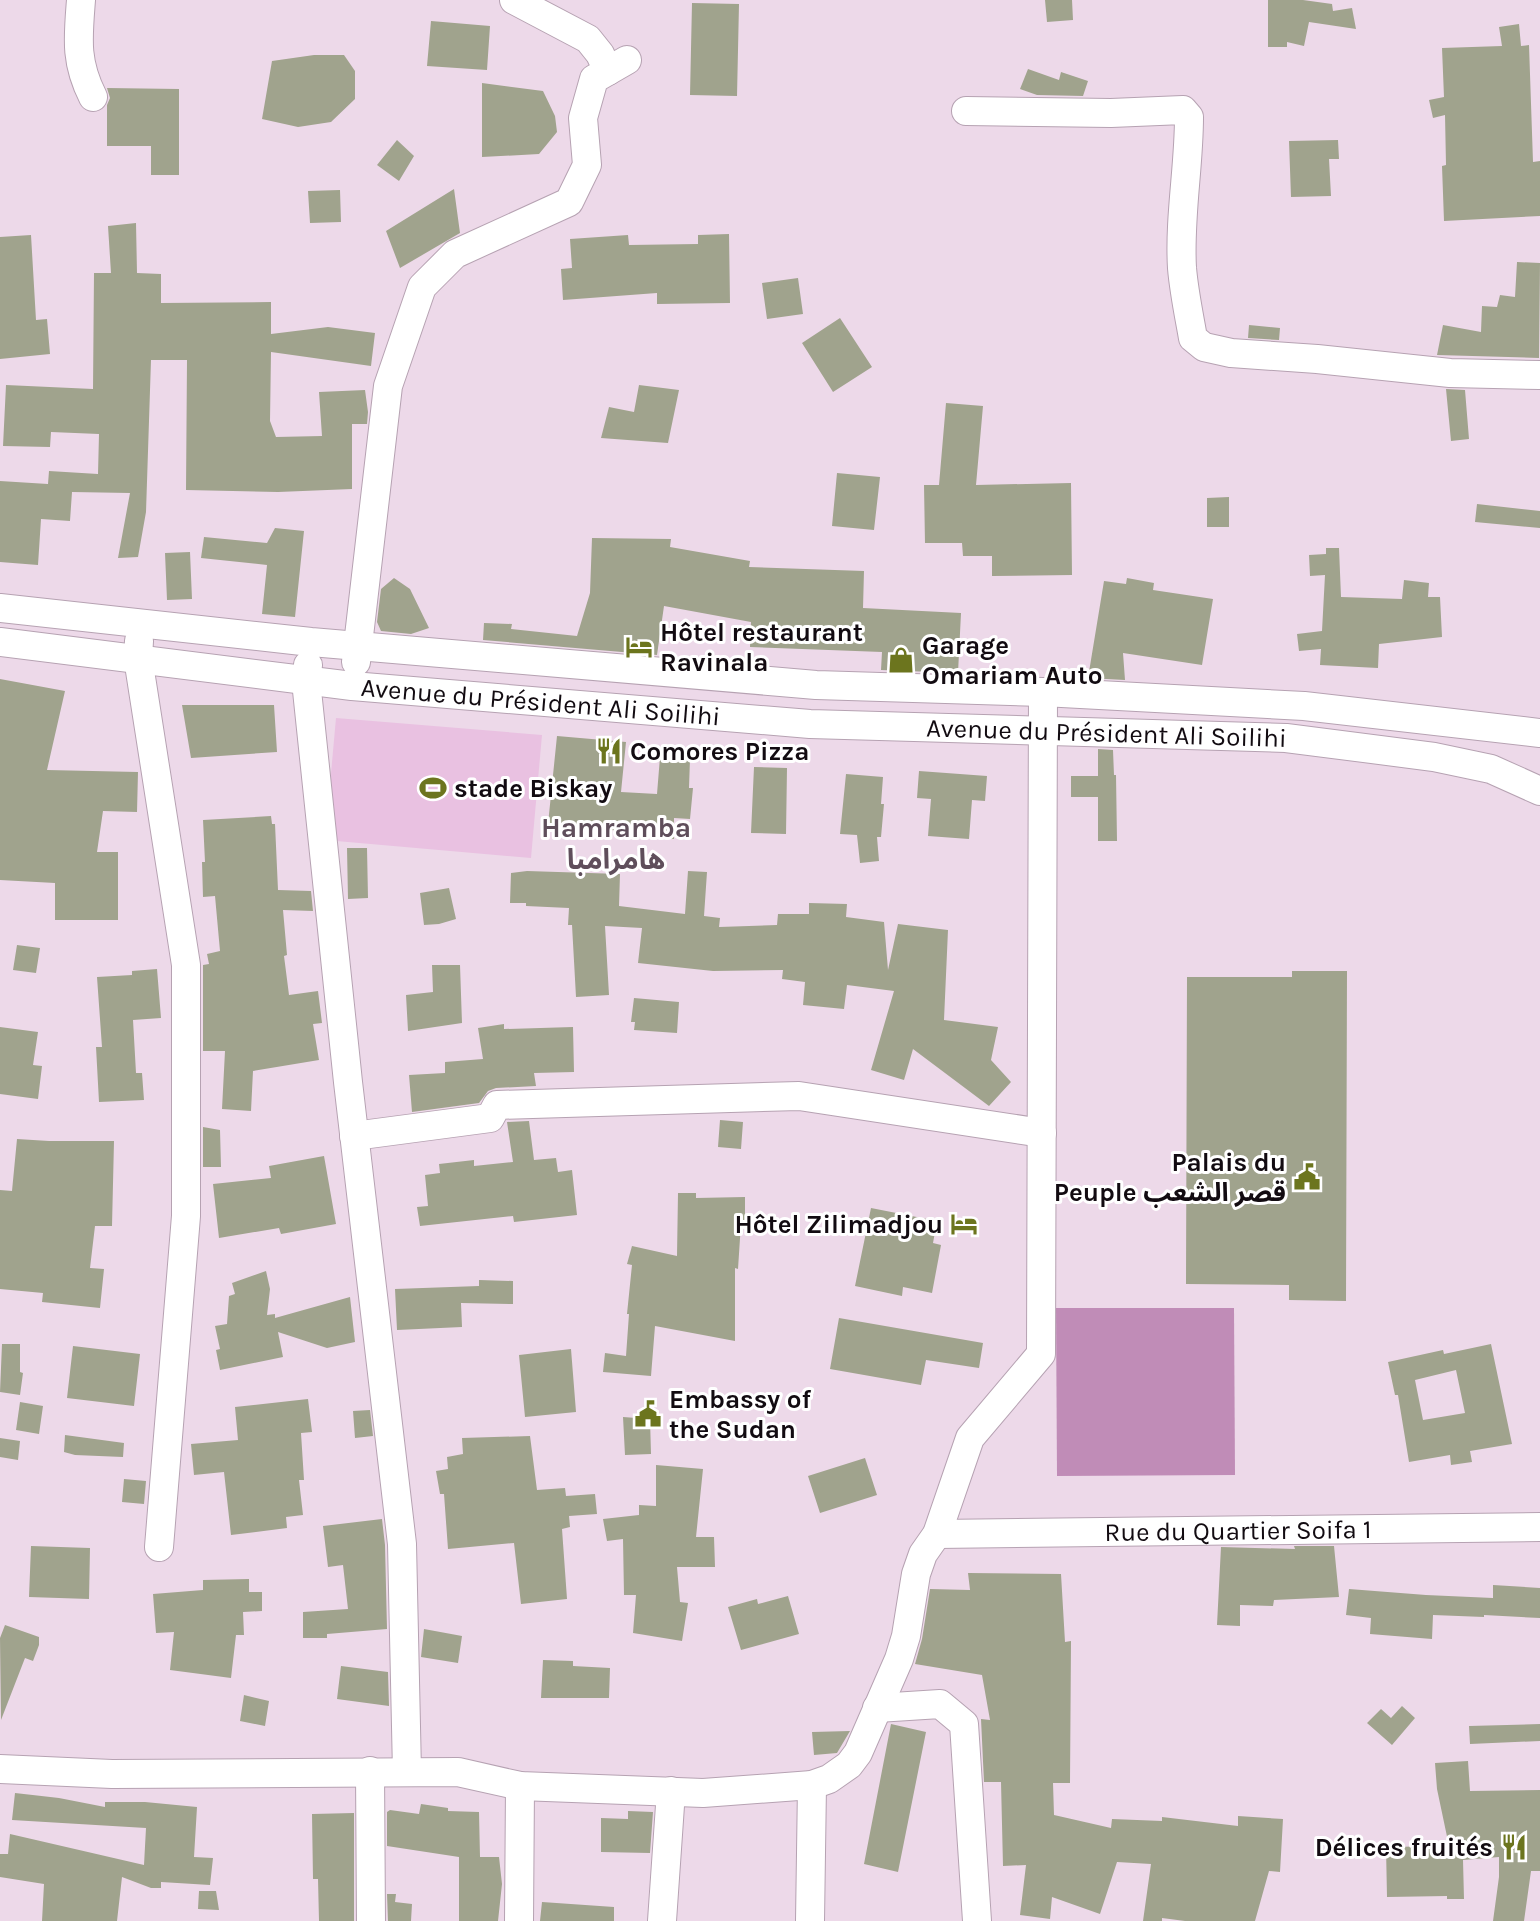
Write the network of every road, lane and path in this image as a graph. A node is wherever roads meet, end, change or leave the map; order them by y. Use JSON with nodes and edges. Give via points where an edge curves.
{"nodes":[{"id":1,"x":81,"y":0,"type":"edge"},
{"id":2,"x":514,"y":0,"type":"edge"},
{"id":3,"x":93,"y":97,"type":"dead end"},
{"id":4,"x":966,"y":111,"type":"dead end"},
{"id":5,"x":1540,"y":375,"type":"edge"},
{"id":6,"x":0,"y":608,"type":"edge"},
{"id":7,"x":140,"y":624,"type":"junction"},
{"id":8,"x":0,"y":642,"type":"edge"},
{"id":9,"x":311,"y":642,"type":"junction"},
{"id":10,"x":359,"y":645,"type":"junction"},
{"id":11,"x":138,"y":658,"type":"junction"},
{"id":12,"x":306,"y":681,"type":"junction"},
{"id":13,"x":352,"y":686,"type":"junction"},
{"id":14,"x":1043,"y":692,"type":"junction"},
{"id":15,"x":1042,"y":730,"type":"junction"},
{"id":16,"x":1540,"y":733,"type":"edge"},
{"id":17,"x":1540,"y":791,"type":"edge"},
{"id":18,"x":1042,"y":1133,"type":"junction"},
{"id":19,"x":354,"y":1136,"type":"junction"},
{"id":20,"x":1540,"y":1527,"type":"edge"},
{"id":21,"x":937,"y":1534,"type":"junction"},
{"id":22,"x":159,"y":1546,"type":"dead end"},
{"id":23,"x":877,"y":1708,"type":"junction"},
{"id":24,"x":0,"y":1769,"type":"edge"},
{"id":25,"x":370,"y":1771,"type":"junction"},
{"id":26,"x":407,"y":1772,"type":"junction"},
{"id":27,"x":520,"y":1786,"type":"junction"},
{"id":28,"x":812,"y":1786,"type":"junction"},
{"id":29,"x":671,"y":1791,"type":"junction"},
{"id":30,"x":983,"y":1919,"type":"edge"},
{"id":31,"x":371,"y":1921,"type":"edge"},
{"id":32,"x":519,"y":1921,"type":"edge"},
{"id":33,"x":662,"y":1921,"type":"edge"},
{"id":34,"x":810,"y":1921,"type":"edge"}],
"edges":[{"from":1,"to":3,"type":"street","via":[[77,53]]},
{"from":2,"to":10,"type":"street","via":[[588,39],[617,65],[594,79],[583,118],[587,165],[569,202],[455,254],[422,287],[388,386]]},
{"from":4,"to":5,"type":"street","via":[[1183,110],[1189,117],[1189,143],[1182,268],[1193,338],[1204,347],[1450,373]]},
{"from":6,"to":7,"type":"street","name":"Avenue du Président Ali Soilihi"},
{"from":7,"to":9,"type":"street","name":"Avenue du Président Ali Soilihi"},
{"from":7,"to":11,"type":"street"},
{"from":8,"to":11,"type":"street","name":"Avenue du Président Ali Soilihi"},
{"from":9,"to":10,"type":"street","name":"Avenue du Président Ali Soilihi"},
{"from":9,"to":12,"type":"street"},
{"from":10,"to":13,"type":"street"},
{"from":10,"to":14,"type":"street","name":"Avenue du Président Ali Soilihi","via":[[816,685]]},
{"from":11,"to":12,"type":"street","name":"Avenue du Président Ali Soilihi"},
{"from":11,"to":22,"type":"street","via":[[186,965],[186,1216]]},
{"from":12,"to":13,"type":"street","name":"Avenue du Président Ali Soilihi"},
{"from":12,"to":19,"type":"street"},
{"from":13,"to":15,"type":"street","name":"Avenue du Président Ali Soilihi","via":[[810,724]]},
{"from":14,"to":15,"type":"street"},
{"from":14,"to":16,"type":"street","name":"Avenue du Président Ali Soilihi","via":[[1304,706]]},
{"from":15,"to":17,"type":"street","name":"Avenue du Président Ali Soilihi","via":[[1286,738],[1491,769]]},
{"from":15,"to":18,"type":"street"},
{"from":18,"to":19,"type":"street","via":[[799,1096],[497,1105],[490,1118]]},
{"from":18,"to":21,"type":"street","via":[[1041,1354],[970,1438]]},
{"from":19,"to":26,"type":"street","via":[[402,1544]]},
{"from":20,"to":21,"type":"street","name":"Rue du Quartier Soifa 1"},
{"from":21,"to":23,"type":"street","via":[[916,1574],[906,1636]]},
{"from":23,"to":28,"type":"street","via":[[849,1765]]},
{"from":23,"to":30,"type":"street","via":[[940,1704],[964,1724]]},
{"from":24,"to":25,"type":"street","via":[[112,1774]]},
{"from":25,"to":26,"type":"street"},
{"from":25,"to":31,"type":"street"},
{"from":26,"to":27,"type":"street","via":[[458,1772]]},
{"from":27,"to":29,"type":"street"},
{"from":27,"to":32,"type":"street"},
{"from":28,"to":29,"type":"street"},
{"from":28,"to":34,"type":"street"},
{"from":29,"to":33,"type":"street"}]}
